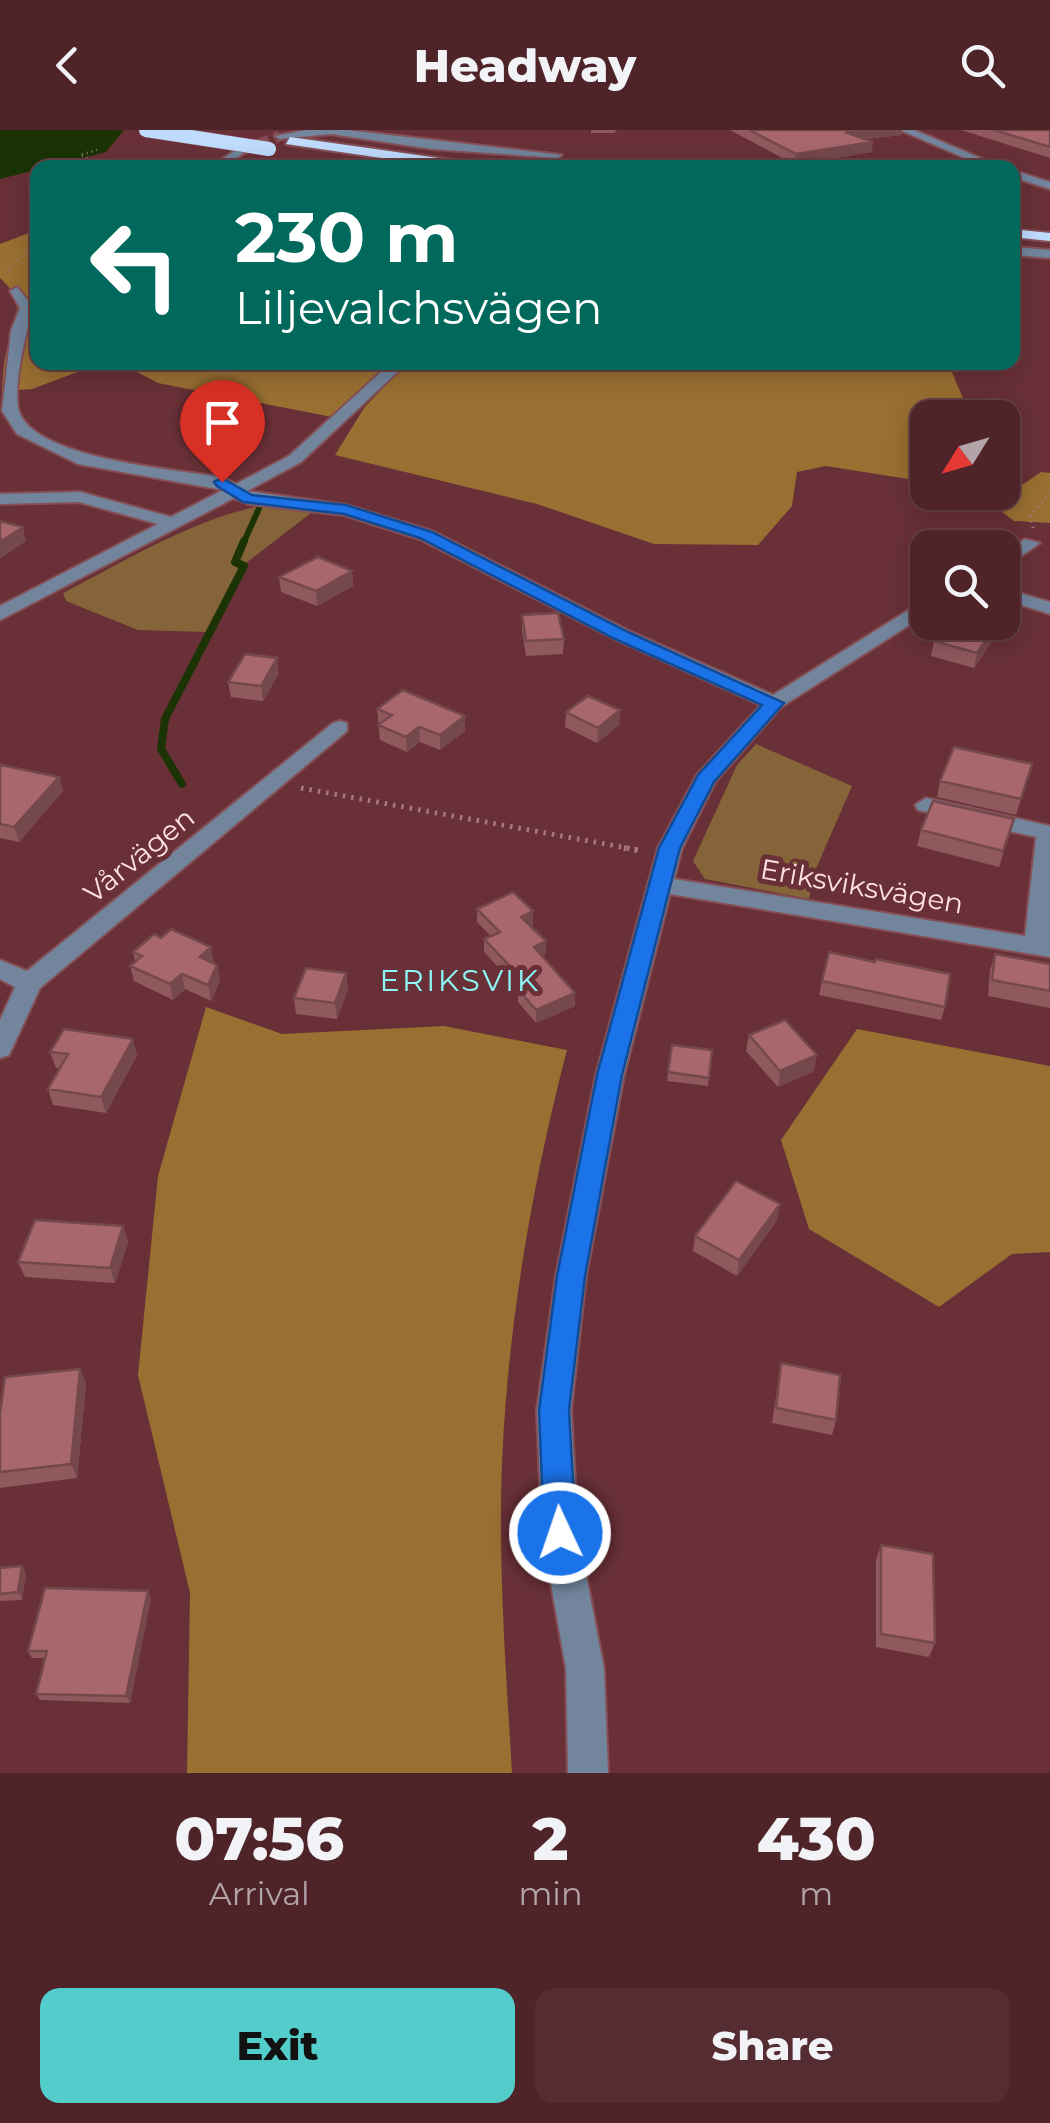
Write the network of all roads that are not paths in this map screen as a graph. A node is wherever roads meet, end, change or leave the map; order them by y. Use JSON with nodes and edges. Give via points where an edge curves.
{"nodes":[{"id":1,"x":146,"y":130,"type":"edge"},
{"id":2,"x":220,"y":130,"type":"edge"},
{"id":3,"x":905,"y":130,"type":"edge"},
{"id":4,"x":334,"y":131,"type":"edge"},
{"id":5,"x":285,"y":139,"type":"junction"},
{"id":6,"x":243,"y":150,"type":"tunnel mouth"},
{"id":7,"x":558,"y":155,"type":"edge"},
{"id":8,"x":227,"y":160,"type":"edge"},
{"id":9,"x":348,"y":160,"type":"edge"},
{"id":10,"x":428,"y":160,"type":"edge"},
{"id":11,"x":979,"y":160,"type":"edge"},
{"id":12,"x":1048,"y":166,"type":"edge"},
{"id":13,"x":1020,"y":171,"type":"edge"},
{"id":14,"x":1020,"y":175,"type":"edge"},
{"id":15,"x":1050,"y":186,"type":"edge"},
{"id":16,"x":1020,"y":223,"type":"edge"},
{"id":17,"x":1050,"y":226,"type":"edge"},
{"id":18,"x":1020,"y":235,"type":"edge"},
{"id":19,"x":1050,"y":237,"type":"edge"},
{"id":20,"x":1020,"y":252,"type":"edge"},
{"id":21,"x":1050,"y":254,"type":"edge"},
{"id":22,"x":17,"y":291,"type":"road end"},
{"id":23,"x":392,"y":370,"type":"edge"},
{"id":24,"x":236,"y":492,"type":"junction"},
{"id":25,"x":0,"y":499,"type":"edge"},
{"id":26,"x":176,"y":524,"type":"junction"},
{"id":27,"x":1031,"y":543,"type":"road end"},
{"id":28,"x":1020,"y":551,"type":"edge"},
{"id":29,"x":1020,"y":599,"type":"edge"},
{"id":30,"x":1050,"y":608,"type":"edge"},
{"id":31,"x":0,"y":614,"type":"edge"},
{"id":32,"x":910,"y":616,"type":"edge"},
{"id":33,"x":774,"y":703,"type":"junction"},
{"id":34,"x":340,"y":727,"type":"dead end"},
{"id":35,"x":926,"y":804,"type":"dead end"},
{"id":36,"x":666,"y":870,"type":"junction"},
{"id":37,"x":1043,"y":948,"type":"edge"},
{"id":38,"x":0,"y":969,"type":"edge"},
{"id":39,"x":30,"y":983,"type":"junction"},
{"id":40,"x":0,"y":1048,"type":"edge"},
{"id":41,"x":588,"y":1773,"type":"edge"}],
"edges":[{"from":1,"to":9,"type":"highway","bridge":true},
{"from":2,"to":5,"type":"highway"},
{"from":3,"to":11,"type":"street"},
{"from":4,"to":5,"type":"street"},
{"from":4,"to":7,"type":"street"},
{"from":5,"to":10,"type":"highway"},
{"from":6,"to":8,"type":"street"},
{"from":12,"to":13,"type":"street"},
{"from":14,"to":15,"type":"street"},
{"from":16,"to":17,"type":"highway"},
{"from":18,"to":19,"type":"highway"},
{"from":20,"to":21,"type":"street"},
{"from":22,"to":24,"type":"street","via":[[27,308],[18,331],[10,411],[23,430],[72,456],[222,482]]},
{"from":23,"to":24,"type":"street","via":[[295,459]]},
{"from":24,"to":26,"type":"street"},
{"from":24,"to":33,"type":"street","via":[[346,510],[426,535],[622,636]]},
{"from":25,"to":26,"type":"street","via":[[80,497]]},
{"from":26,"to":31,"type":"street"},
{"from":27,"to":28,"type":"street"},
{"from":29,"to":30,"type":"street"},
{"from":32,"to":33,"type":"street"},
{"from":33,"to":36,"type":"street","via":[[705,780],[684,815]]},
{"from":34,"to":39,"type":"street","name":"Vårvägen"},
{"from":35,"to":37,"type":"street","via":[[1048,833]]},
{"from":36,"to":37,"type":"street","name":"Eriksviksvägen"},
{"from":36,"to":41,"type":"street","via":[[610,1075],[571,1276],[554,1410],[560,1533],[584,1669]]},
{"from":38,"to":39,"type":"street"},
{"from":39,"to":40,"type":"street","name":"Vårvägen"}]}
